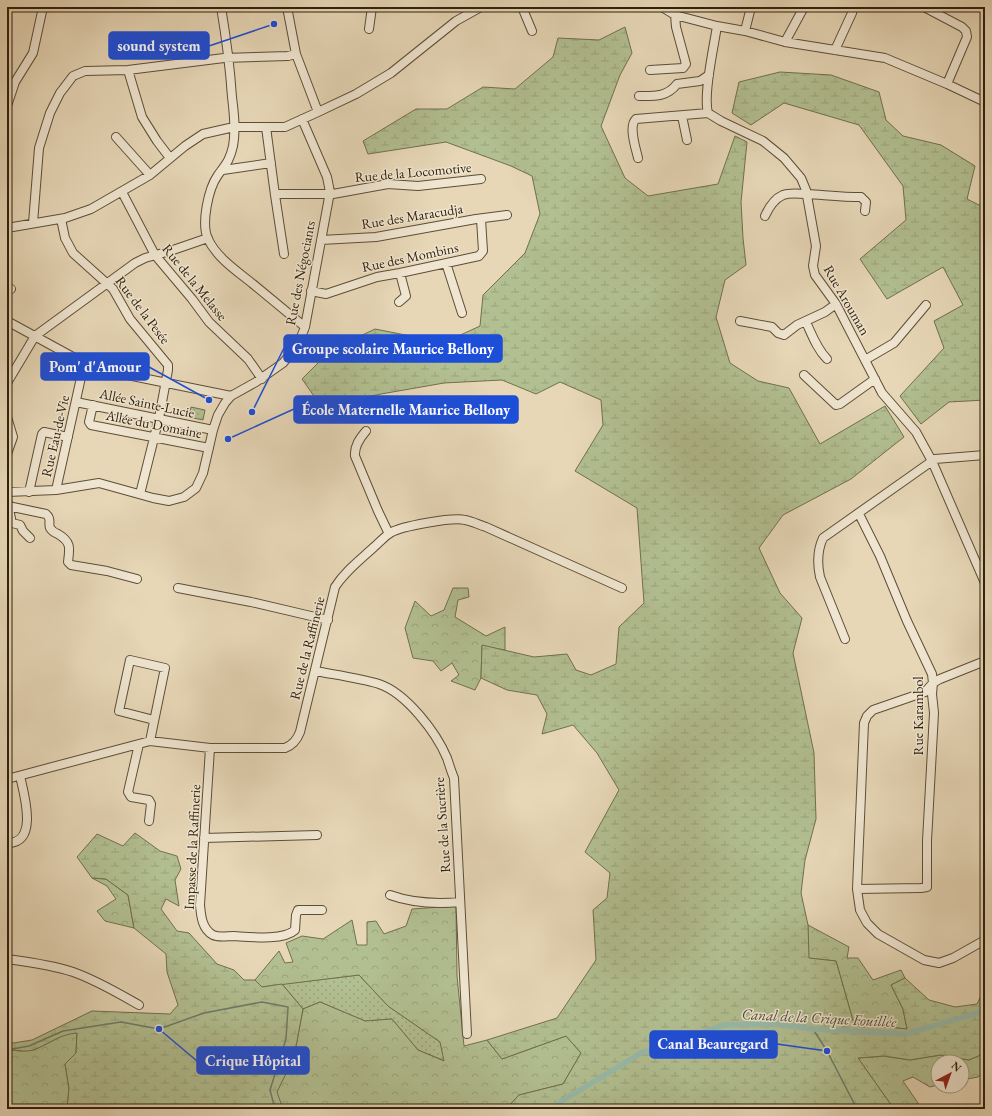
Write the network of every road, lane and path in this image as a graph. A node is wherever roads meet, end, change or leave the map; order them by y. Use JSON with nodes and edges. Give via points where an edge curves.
{"nodes":[{"id":1,"x":44,"y":7,"type":"edge"},
{"id":2,"x":221,"y":7,"type":"edge"},
{"id":3,"x":287,"y":7,"type":"edge"},
{"id":4,"x":372,"y":7,"type":"edge"},
{"id":5,"x":482,"y":7,"type":"edge"},
{"id":6,"x":522,"y":7,"type":"edge"},
{"id":7,"x":751,"y":7,"type":"edge"},
{"id":8,"x":804,"y":7,"type":"edge"},
{"id":9,"x":924,"y":7,"type":"edge"},
{"id":10,"x":665,"y":8,"type":"edge"},
{"id":11,"x":852,"y":13,"type":"dead end"},
{"id":12,"x":675,"y":15,"type":"junction"},
{"id":13,"x":717,"y":26,"type":"junction"},
{"id":14,"x":369,"y":29,"type":"dead end"},
{"id":15,"x":532,"y":31,"type":"dead end"},
{"id":16,"x":745,"y":31,"type":"junction"},
{"id":17,"x":785,"y":42,"type":"junction"},
{"id":18,"x":835,"y":50,"type":"junction"},
{"id":19,"x":296,"y":54,"type":"junction"},
{"id":20,"x":229,"y":58,"type":"junction"},
{"id":21,"x":128,"y":70,"type":"junction"},
{"id":22,"x":650,"y":70,"type":"dead end"},
{"id":23,"x":709,"y":76,"type":"junction"},
{"id":24,"x":947,"y":84,"type":"junction"},
{"id":25,"x":639,"y":96,"type":"dead end"},
{"id":26,"x":985,"y":102,"type":"edge"},
{"id":27,"x":7,"y":106,"type":"edge"},
{"id":28,"x":318,"y":112,"type":"junction"},
{"id":29,"x":708,"y":113,"type":"junction"},
{"id":30,"x":682,"y":116,"type":"junction"},
{"id":31,"x":302,"y":119,"type":"junction"},
{"id":32,"x":234,"y":127,"type":"junction"},
{"id":33,"x":266,"y":127,"type":"junction"},
{"id":34,"x":116,"y":137,"type":"dead end"},
{"id":35,"x":687,"y":140,"type":"dead end"},
{"id":36,"x":170,"y":158,"type":"junction"},
{"id":37,"x":638,"y":158,"type":"dead end"},
{"id":38,"x":271,"y":163,"type":"junction"},
{"id":39,"x":223,"y":170,"type":"junction"},
{"id":40,"x":150,"y":175,"type":"junction"},
{"id":41,"x":481,"y":179,"type":"dead end"},
{"id":42,"x":122,"y":192,"type":"junction"},
{"id":43,"x":275,"y":194,"type":"junction"},
{"id":44,"x":329,"y":194,"type":"junction"},
{"id":45,"x":806,"y":194,"type":"junction"},
{"id":46,"x":865,"y":210,"type":"dead end"},
{"id":47,"x":507,"y":215,"type":"dead end"},
{"id":48,"x":765,"y":216,"type":"dead end"},
{"id":49,"x":61,"y":219,"type":"junction"},
{"id":50,"x":481,"y":219,"type":"junction"},
{"id":51,"x":33,"y":223,"type":"junction"},
{"id":52,"x":7,"y":228,"type":"edge"},
{"id":53,"x":208,"y":238,"type":"junction"},
{"id":54,"x":321,"y":240,"type":"junction"},
{"id":55,"x":284,"y":254,"type":"dead end"},
{"id":56,"x":155,"y":255,"type":"junction"},
{"id":57,"x":446,"y":263,"type":"junction"},
{"id":58,"x":400,"y":273,"type":"junction"},
{"id":59,"x":108,"y":283,"type":"junction"},
{"id":60,"x":311,"y":291,"type":"junction"},
{"id":61,"x":399,"y":302,"type":"dead end"},
{"id":62,"x":836,"y":304,"type":"junction"},
{"id":63,"x":926,"y":305,"type":"dead end"},
{"id":64,"x":462,"y":313,"type":"dead end"},
{"id":65,"x":7,"y":321,"type":"edge"},
{"id":66,"x":740,"y":321,"type":"dead end"},
{"id":67,"x":806,"y":322,"type":"junction"},
{"id":68,"x":305,"y":327,"type":"junction"},
{"id":69,"x":36,"y":336,"type":"junction"},
{"id":70,"x":827,"y":360,"type":"dead end"},
{"id":71,"x":865,"y":360,"type":"junction"},
{"id":72,"x":84,"y":364,"type":"junction"},
{"id":73,"x":10,"y":370,"type":"edge"},
{"id":74,"x":804,"y":375,"type":"dead end"},
{"id":75,"x":262,"y":378,"type":"junction"},
{"id":76,"x":875,"y":379,"type":"junction"},
{"id":77,"x":7,"y":383,"type":"edge"},
{"id":78,"x":166,"y":383,"type":"junction"},
{"id":79,"x":231,"y":396,"type":"junction"},
{"id":80,"x":76,"y":402,"type":"junction"},
{"id":81,"x":93,"y":405,"type":"junction"},
{"id":82,"x":7,"y":417,"type":"edge"},
{"id":83,"x":159,"y":418,"type":"junction"},
{"id":84,"x":213,"y":430,"type":"junction"},
{"id":85,"x":366,"y":431,"type":"dead end"},
{"id":86,"x":68,"y":437,"type":"junction"},
{"id":87,"x":154,"y":438,"type":"junction"},
{"id":88,"x":209,"y":448,"type":"junction"},
{"id":89,"x":7,"y":454,"type":"edge"},
{"id":90,"x":985,"y":455,"type":"edge"},
{"id":91,"x":932,"y":461,"type":"junction"},
{"id":92,"x":56,"y":490,"type":"junction"},
{"id":93,"x":7,"y":492,"type":"edge"},
{"id":94,"x":29,"y":492,"type":"junction"},
{"id":95,"x":140,"y":494,"type":"junction"},
{"id":96,"x":8,"y":503,"type":"edge"},
{"id":97,"x":859,"y":514,"type":"junction"},
{"id":98,"x":389,"y":534,"type":"junction"},
{"id":99,"x":30,"y":538,"type":"dead end"},
{"id":100,"x":137,"y":578,"type":"dead end"},
{"id":101,"x":985,"y":583,"type":"edge"},
{"id":102,"x":178,"y":588,"type":"dead end"},
{"id":103,"x":622,"y":588,"type":"dead end"},
{"id":104,"x":328,"y":620,"type":"junction"},
{"id":105,"x":845,"y":639,"type":"dead end"},
{"id":106,"x":985,"y":661,"type":"edge"},
{"id":107,"x":316,"y":671,"type":"junction"},
{"id":108,"x":933,"y":683,"type":"junction"},
{"id":109,"x":154,"y":720,"type":"junction"},
{"id":110,"x":150,"y":741,"type":"junction"},
{"id":111,"x":138,"y":744,"type":"junction"},
{"id":112,"x":210,"y":748,"type":"junction"},
{"id":113,"x":20,"y":776,"type":"junction"},
{"id":114,"x":7,"y":779,"type":"edge"},
{"id":115,"x":149,"y":821,"type":"dead end"},
{"id":116,"x":318,"y":835,"type":"dead end"},
{"id":117,"x":204,"y":838,"type":"junction"},
{"id":118,"x":7,"y":843,"type":"edge"},
{"id":119,"x":858,"y":889,"type":"junction"},
{"id":120,"x":390,"y":895,"type":"dead end"},
{"id":121,"x":460,"y":902,"type":"junction"},
{"id":122,"x":322,"y":910,"type":"dead end"},
{"id":123,"x":985,"y":940,"type":"edge"},
{"id":124,"x":7,"y":959,"type":"edge"},
{"id":125,"x":139,"y":1005,"type":"dead end"},
{"id":126,"x":467,"y":1034,"type":"dead end"}],
"edges":[{"from":1,"to":27,"type":"street","via":[[33,53],[15,82]]},
{"from":2,"to":20,"type":"street"},
{"from":3,"to":19,"type":"street"},
{"from":4,"to":14,"type":"street"},
{"from":5,"to":28,"type":"street","via":[[456,21],[391,73],[356,94]]},
{"from":6,"to":15,"type":"street"},
{"from":7,"to":16,"type":"street"},
{"from":8,"to":17,"type":"street"},
{"from":9,"to":24,"type":"street","via":[[966,30],[967,37]]},
{"from":10,"to":12,"type":"street"},
{"from":11,"to":18,"type":"street"},
{"from":12,"to":13,"type":"street"},
{"from":12,"to":22,"type":"street","via":[[686,64],[683,68]]},
{"from":13,"to":16,"type":"street"},
{"from":13,"to":23,"type":"street"},
{"from":16,"to":17,"type":"street"},
{"from":17,"to":18,"type":"street"},
{"from":18,"to":24,"type":"street","via":[[885,58]]},
{"from":19,"to":20,"type":"street"},
{"from":19,"to":28,"type":"street"},
{"from":20,"to":21,"type":"street"},
{"from":20,"to":32,"type":"street"},
{"from":21,"to":36,"type":"street","via":[[142,116]]},
{"from":21,"to":51,"type":"street","via":[[78,73],[60,93],[50,113],[39,148]]},
{"from":23,"to":25,"type":"street","via":[[700,81],[677,84],[669,92],[659,96]]},
{"from":23,"to":29,"type":"street","via":[[706,103]]},
{"from":24,"to":26,"type":"street"},
{"from":28,"to":31,"type":"street"},
{"from":29,"to":30,"type":"street"},
{"from":29,"to":45,"type":"street","name":"Rue Arouman","via":[[763,140],[784,158],[801,178]]},
{"from":30,"to":35,"type":"street"},
{"from":30,"to":37,"type":"street","via":[[636,119],[633,124],[633,140]]},
{"from":31,"to":33,"type":"street","via":[[285,127]]},
{"from":31,"to":44,"type":"street","name":"Rue des Négociants","via":[[327,178]]},
{"from":32,"to":33,"type":"street"},
{"from":32,"to":36,"type":"street","via":[[203,134]]},
{"from":32,"to":39,"type":"street","via":[[233,145]]},
{"from":33,"to":38,"type":"street"},
{"from":34,"to":40,"type":"street"},
{"from":36,"to":40,"type":"street"},
{"from":38,"to":39,"type":"street"},
{"from":38,"to":43,"type":"street"},
{"from":39,"to":53,"type":"street","via":[[218,175],[207,205]]},
{"from":40,"to":42,"type":"street"},
{"from":41,"to":44,"type":"street","name":"Rue de la Locomotive","via":[[418,186],[388,184]]},
{"from":42,"to":49,"type":"street","via":[[91,209]]},
{"from":42,"to":56,"type":"street","name":"Rue de la Melasse"},
{"from":43,"to":44,"type":"street","name":"Rue de la Locomotive"},
{"from":43,"to":55,"type":"street"},
{"from":44,"to":54,"type":"street","name":"Rue des Négociants"},
{"from":45,"to":46,"type":"street","via":[[861,197],[866,202]]},
{"from":45,"to":48,"type":"street","via":[[783,195],[774,201]]},
{"from":45,"to":62,"type":"street","name":"Rue Arouman","via":[[816,246],[812,266],[815,275]]},
{"from":47,"to":50,"type":"street","name":"Rue des Maracudja"},
{"from":49,"to":51,"type":"street"},
{"from":49,"to":59,"type":"street","name":"Rue de la Pesée","via":[[65,238],[73,253]]},
{"from":50,"to":54,"type":"street","name":"Rue des Maracudja","via":[[376,237]]},
{"from":50,"to":57,"type":"street","name":"Rue des Mombins","via":[[482,254]]},
{"from":51,"to":52,"type":"street"},
{"from":53,"to":56,"type":"street"},
{"from":53,"to":68,"type":"street","via":[[227,263]]},
{"from":54,"to":60,"type":"street","name":"Rue des Négociants"},
{"from":56,"to":59,"type":"street","via":[[135,263]]},
{"from":56,"to":75,"type":"street","name":"Rue de la Melasse","via":[[209,322],[248,359]]},
{"from":57,"to":58,"type":"street","name":"Rue des Mombins"},
{"from":57,"to":64,"type":"street"},
{"from":58,"to":60,"type":"street","name":"Rue des Mombins","via":[[369,279],[326,294]]},
{"from":58,"to":61,"type":"street","via":[[406,296]]},
{"from":59,"to":69,"type":"street"},
{"from":59,"to":78,"type":"street","name":"Rue de la Pesée","via":[[130,319],[166,361]]},
{"from":60,"to":68,"type":"street","name":"Rue des Négociants"},
{"from":62,"to":67,"type":"street"},
{"from":62,"to":71,"type":"street","name":"Rue Arouman"},
{"from":63,"to":71,"type":"street","via":[[894,343]]},
{"from":65,"to":69,"type":"street"},
{"from":66,"to":67,"type":"street","via":[[772,327],[784,335]]},
{"from":67,"to":70,"type":"street"},
{"from":68,"to":75,"type":"street","name":"Rue des Négociants","via":[[298,345],[283,363]]},
{"from":69,"to":72,"type":"street"},
{"from":69,"to":73,"type":"street"},
{"from":71,"to":76,"type":"street","name":"Rue Arouman"},
{"from":72,"to":78,"type":"street"},
{"from":72,"to":80,"type":"street","name":"Rue Eau-de-Vie"},
{"from":73,"to":77,"type":"street"},
{"from":74,"to":76,"type":"street","via":[[836,405]]},
{"from":75,"to":79,"type":"street","name":"Rue des Négociants"},
{"from":76,"to":91,"type":"street","name":"Rue Arouman","via":[[882,393],[916,432]]},
{"from":78,"to":79,"type":"street"},
{"from":78,"to":83,"type":"street","name":"Rue de la Pesée"},
{"from":79,"to":84,"type":"street","name":"Rue des Négociants","via":[[218,415]]},
{"from":80,"to":81,"type":"street","name":"Allée Sainte-Lucie"},
{"from":80,"to":86,"type":"street","name":"Rue Eau-de-Vie"},
{"from":81,"to":83,"type":"street","name":"Allée Sainte-Lucie"},
{"from":81,"to":87,"type":"street","name":"Allée du Domaine","via":[[89,422],[91,424]]},
{"from":82,"to":89,"type":"street","via":[[13,438]]},
{"from":83,"to":84,"type":"street","name":"Allée Sainte-Lucie"},
{"from":83,"to":87,"type":"street","name":"Rue de la Pesée"},
{"from":84,"to":88,"type":"street","name":"Rue des Négociants"},
{"from":85,"to":98,"type":"street","via":[[357,444],[355,456]]},
{"from":86,"to":92,"type":"street","name":"Rue Eau-de-Vie"},
{"from":86,"to":94,"type":"street","via":[[44,432],[42,434]]},
{"from":87,"to":88,"type":"street","name":"Allée du Domaine"},
{"from":87,"to":95,"type":"street","name":"Rue de la Pesée"},
{"from":88,"to":95,"type":"street","name":"Rue des Négociants","via":[[203,473],[196,488],[184,497],[169,501]]},
{"from":90,"to":91,"type":"street","via":[[940,458]]},
{"from":91,"to":97,"type":"street"},
{"from":91,"to":101,"type":"street","name":"Rue Arouman"},
{"from":92,"to":94,"type":"street","name":"Rue des Négociants"},
{"from":92,"to":95,"type":"street","name":"Rue des Négociants","via":[[99,483]]},
{"from":93,"to":94,"type":"street","name":"Rue des Négociants"},
{"from":96,"to":99,"type":"street","via":[[12,523],[20,525]]},
{"from":96,"to":100,"type":"street","via":[[49,516],[52,530],[68,542],[68,562],[71,565]]},
{"from":97,"to":105,"type":"street","via":[[823,538],[818,553],[820,577]]},
{"from":97,"to":108,"type":"street","name":"Rue Karambol","via":[[920,645]]},
{"from":98,"to":103,"type":"street","name":"Rue de la Raffinerie","via":[[399,529],[435,522],[465,520]]},
{"from":98,"to":104,"type":"street","name":"Rue de la Raffinerie","via":[[340,579],[335,587]]},
{"from":102,"to":104,"type":"street"},
{"from":104,"to":107,"type":"street","name":"Rue de la Raffinerie"},
{"from":106,"to":108,"type":"street"},
{"from":107,"to":112,"type":"street","name":"Rue de la Raffinerie","via":[[300,732],[290,746]]},
{"from":107,"to":121,"type":"street","name":"Rue de la Sucrière","via":[[380,684],[395,692],[411,705],[438,741],[454,778]]},
{"from":108,"to":119,"type":"street","via":[[925,692],[873,710],[864,723]]},
{"from":108,"to":119,"type":"street","name":"Rue Karambol","via":[[927,887]]},
{"from":109,"to":109,"type":"street","via":[[166,668],[130,660],[119,711]]},
{"from":109,"to":110,"type":"street"},
{"from":110,"to":111,"type":"street","name":"Rue de la Raffinerie"},
{"from":110,"to":112,"type":"street","name":"Rue de la Raffinerie"},
{"from":111,"to":113,"type":"street","name":"Rue de la Raffinerie"},
{"from":111,"to":115,"type":"street","via":[[128,792],[131,797],[149,800]]},
{"from":112,"to":117,"type":"street","name":"Impasse de la Raffinerie"},
{"from":113,"to":114,"type":"street","name":"Rue de la Raffinerie"},
{"from":113,"to":118,"type":"street","via":[[27,822],[21,838],[16,842]]},
{"from":116,"to":117,"type":"street"},
{"from":117,"to":122,"type":"street","name":"Impasse de la Raffinerie","via":[[201,912],[204,925],[212,935],[265,937],[287,934],[295,930],[298,910]]},
{"from":119,"to":123,"type":"street","via":[[860,910],[878,934],[924,960],[939,963]]},
{"from":120,"to":121,"type":"street","via":[[410,901]]},
{"from":121,"to":126,"type":"street","name":"Rue de la Sucrière"},
{"from":124,"to":125,"type":"street","via":[[74,973],[102,984]]}]}
